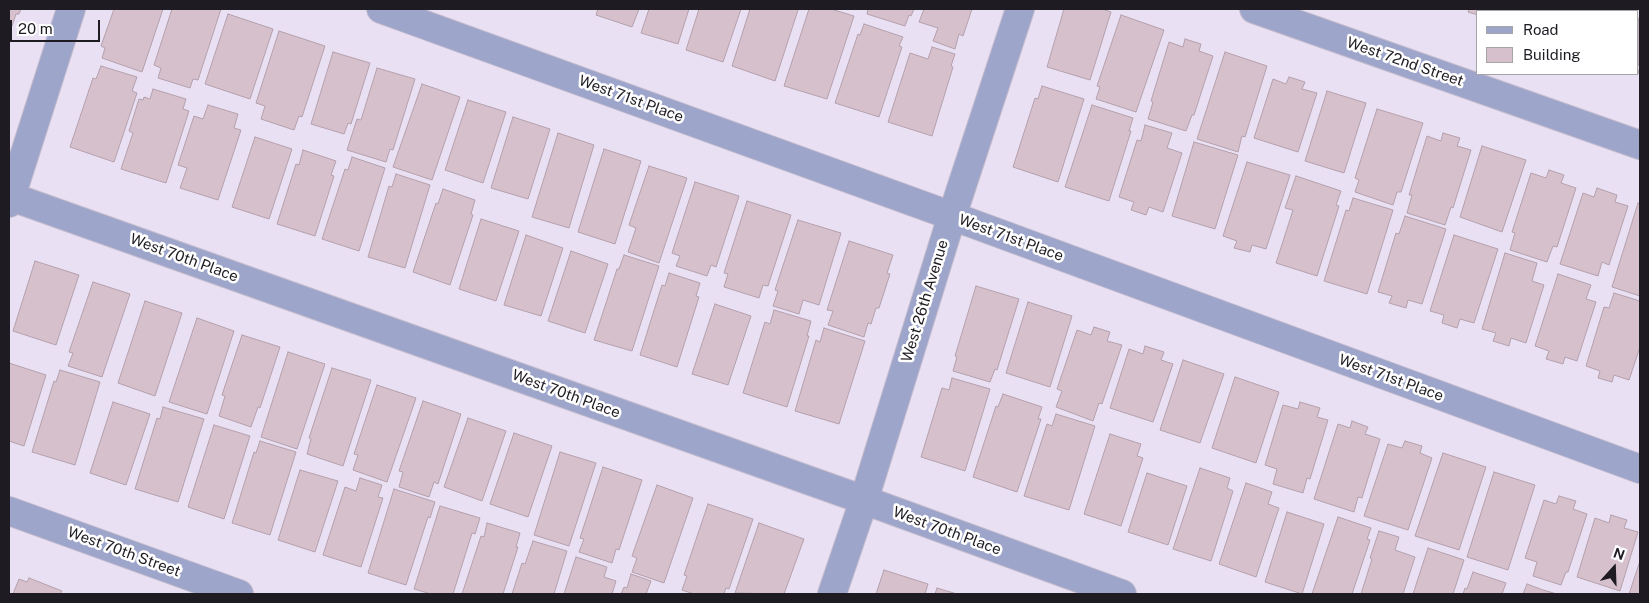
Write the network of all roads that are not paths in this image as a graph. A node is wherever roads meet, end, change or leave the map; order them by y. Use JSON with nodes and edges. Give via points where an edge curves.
{"nodes":[{"id":1,"x":71,"y":9,"type":"edge"},
{"id":2,"x":381,"y":9,"type":"edge"},
{"id":3,"x":1020,"y":9,"type":"edge"},
{"id":4,"x":1254,"y":9,"type":"edge"},
{"id":5,"x":1640,"y":145,"type":"edge"},
{"id":6,"x":9,"y":198,"type":"edge"},
{"id":7,"x":952,"y":216,"type":"junction"},
{"id":8,"x":1640,"y":469,"type":"edge"},
{"id":9,"x":864,"y":500,"type":"junction"},
{"id":10,"x":9,"y":510,"type":"edge"},
{"id":11,"x":240,"y":594,"type":"edge"},
{"id":12,"x":832,"y":594,"type":"edge"},
{"id":13,"x":1122,"y":594,"type":"edge"}],
"edges":[{"from":1,"to":6,"type":"street"},
{"from":2,"to":7,"type":"street","name":"West 71st Place"},
{"from":3,"to":7,"type":"street","name":"West 26th Avenue"},
{"from":4,"to":5,"type":"street","name":"West 72nd Street"},
{"from":6,"to":9,"type":"street","name":"West 70th Place"},
{"from":7,"to":8,"type":"street","name":"West 71st Place"},
{"from":7,"to":9,"type":"street","name":"West 26th Avenue"},
{"from":9,"to":12,"type":"street","name":"West 26th Avenue"},
{"from":9,"to":13,"type":"street","name":"West 70th Place"},
{"from":10,"to":11,"type":"street","name":"West 70th Street"}]}
